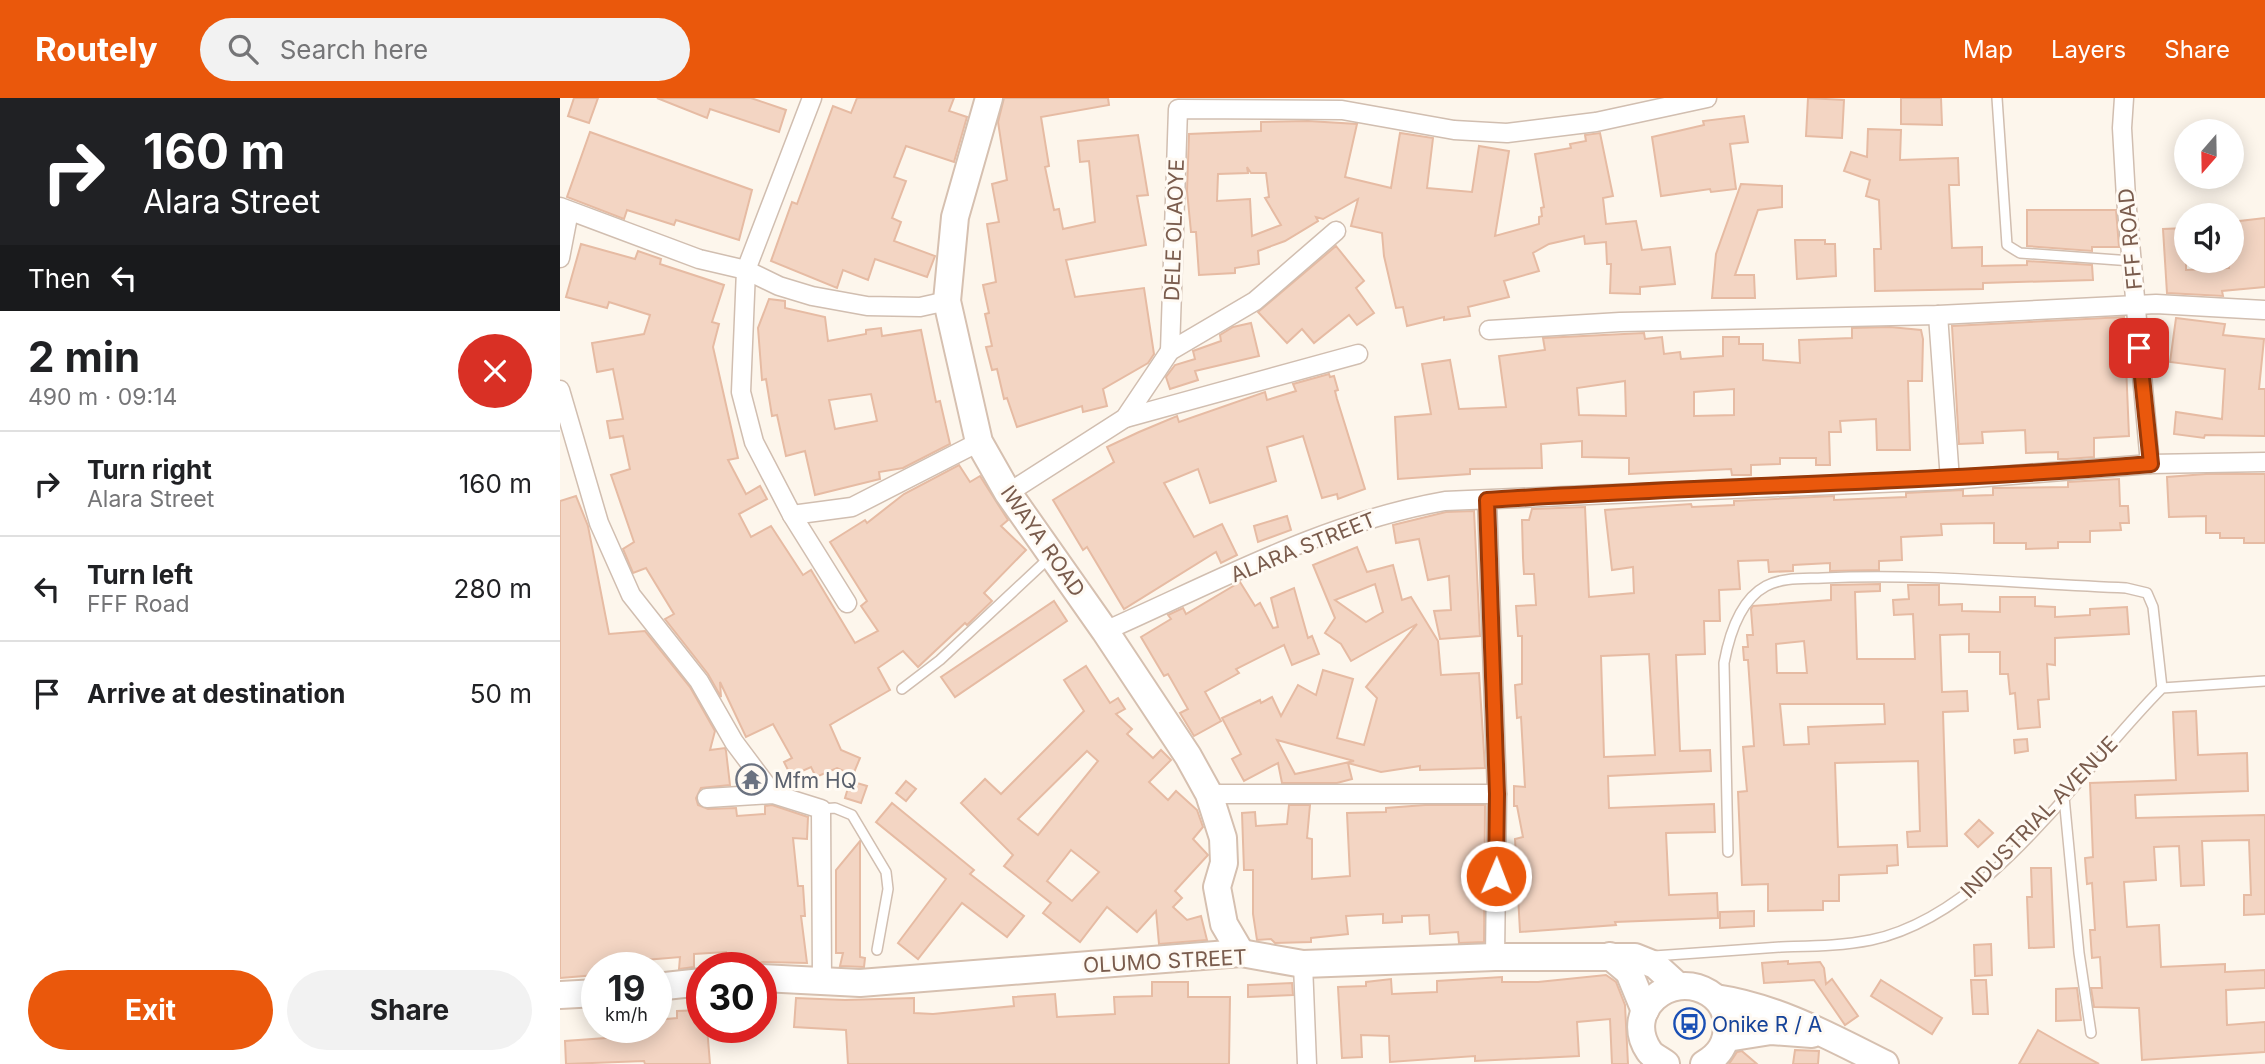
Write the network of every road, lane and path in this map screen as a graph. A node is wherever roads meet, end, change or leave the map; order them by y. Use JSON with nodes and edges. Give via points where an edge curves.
{"nodes":[{"id":1,"x":812,"y":98,"type":"edge"},
{"id":2,"x":989,"y":98,"type":"edge"},
{"id":3,"x":1707,"y":98,"type":"edge"},
{"id":4,"x":1997,"y":98,"type":"edge"},
{"id":5,"x":2124,"y":98,"type":"edge"},
{"id":6,"x":564,"y":209,"type":"edge"},
{"id":7,"x":1336,"y":232,"type":"dead end"},
{"id":8,"x":560,"y":258,"type":"edge"},
{"id":9,"x":2132,"y":261,"type":"junction"},
{"id":10,"x":746,"y":270,"type":"junction"},
{"id":11,"x":947,"y":301,"type":"junction"},
{"id":12,"x":2135,"y":305,"type":"junction"},
{"id":13,"x":2264,"y":310,"type":"edge"},
{"id":14,"x":1938,"y":315,"type":"junction"},
{"id":15,"x":1489,"y":330,"type":"dead end"},
{"id":16,"x":1170,"y":352,"type":"junction"},
{"id":17,"x":1358,"y":354,"type":"dead end"},
{"id":18,"x":560,"y":390,"type":"edge"},
{"id":19,"x":1125,"y":418,"type":"junction"},
{"id":20,"x":979,"y":442,"type":"junction"},
{"id":21,"x":2265,"y":462,"type":"edge"},
{"id":22,"x":2151,"y":464,"type":"junction"},
{"id":23,"x":1950,"y":480,"type":"junction"},
{"id":24,"x":1008,"y":493,"type":"junction"},
{"id":25,"x":1487,"y":500,"type":"junction"},
{"id":26,"x":792,"y":516,"type":"junction"},
{"id":27,"x":1053,"y":555,"type":"junction"},
{"id":28,"x":847,"y":603,"type":"dead end"},
{"id":29,"x":1105,"y":631,"type":"junction"},
{"id":30,"x":2265,"y":681,"type":"edge"},
{"id":31,"x":2162,"y":688,"type":"junction"},
{"id":32,"x":902,"y":689,"type":"dead end"},
{"id":33,"x":773,"y":794,"type":"junction"},
{"id":34,"x":1209,"y":794,"type":"junction"},
{"id":35,"x":1497,"y":794,"type":"junction"},
{"id":36,"x":2064,"y":797,"type":"junction"},
{"id":37,"x":707,"y":798,"type":"dead end"},
{"id":38,"x":821,"y":808,"type":"junction"},
{"id":39,"x":1728,"y":852,"type":"dead end"},
{"id":40,"x":877,"y":950,"type":"dead end"},
{"id":41,"x":1241,"y":953,"type":"junction"},
{"id":42,"x":1495,"y":957,"type":"junction"},
{"id":43,"x":1623,"y":957,"type":"junction"},
{"id":44,"x":1303,"y":964,"type":"junction"},
{"id":45,"x":777,"y":979,"type":"edge"},
{"id":46,"x":822,"y":981,"type":"junction"},
{"id":47,"x":1677,"y":985,"type":"junction"},
{"id":48,"x":581,"y":994,"type":"edge"},
{"id":49,"x":560,"y":995,"type":"edge"},
{"id":50,"x":1716,"y":998,"type":"junction"},
{"id":51,"x":1644,"y":1010,"type":"junction"},
{"id":52,"x":2091,"y":1033,"type":"dead end"},
{"id":53,"x":1824,"y":1034,"type":"junction"},
{"id":54,"x":1727,"y":1038,"type":"junction"},
{"id":55,"x":1654,"y":1060,"type":"edge"},
{"id":56,"x":1307,"y":1064,"type":"edge"},
{"id":57,"x":1704,"y":1064,"type":"edge"},
{"id":58,"x":1885,"y":1064,"type":"edge"}],
"edges":[{"from":1,"to":10,"type":"street"},
{"from":2,"to":11,"type":"street","name":"IWAYA ROAD","via":[[955,217]]},
{"from":3,"to":16,"type":"street","name":"DELE OLAOYE","via":[[1596,122],[1507,132],[1454,130],[1342,110],[1178,108]]},
{"from":4,"to":9,"type":"lane","via":[[2007,244],[2020,253]]},
{"from":5,"to":9,"type":"street","name":"FFF ROAD"},
{"from":6,"to":8,"type":"street"},
{"from":6,"to":10,"type":"street","via":[[699,259]]},
{"from":7,"to":16,"type":"street","via":[[1255,301]]},
{"from":9,"to":12,"type":"street","name":"FFF ROAD"},
{"from":10,"to":11,"type":"street","via":[[779,286],[834,301],[920,307]]},
{"from":10,"to":26,"type":"street","via":[[741,392],[754,442]]},
{"from":11,"to":20,"type":"street","name":"IWAYA ROAD"},
{"from":12,"to":13,"type":"street"},
{"from":12,"to":14,"type":"street"},
{"from":12,"to":22,"type":"street","name":"FFF ROAD"},
{"from":14,"to":15,"type":"street","via":[[1620,322]]},
{"from":14,"to":23,"type":"street"},
{"from":16,"to":19,"type":"street"},
{"from":17,"to":19,"type":"street"},
{"from":18,"to":33,"type":"street","via":[[599,523],[631,595],[699,681],[734,741]]},
{"from":19,"to":24,"type":"street"},
{"from":20,"to":24,"type":"street","name":"IWAYA ROAD"},
{"from":20,"to":26,"type":"street","via":[[852,507]]},
{"from":21,"to":22,"type":"street","name":"ALARA STREET"},
{"from":22,"to":23,"type":"street","name":"ALARA STREET"},
{"from":23,"to":25,"type":"street","name":"ALARA STREET"},
{"from":24,"to":27,"type":"street","name":"IWAYA ROAD"},
{"from":25,"to":29,"type":"street","name":"ALARA STREET","via":[[1445,500],[1358,523],[1303,542]]},
{"from":25,"to":35,"type":"street"},
{"from":26,"to":28,"type":"street"},
{"from":27,"to":29,"type":"street","name":"IWAYA ROAD"},
{"from":27,"to":32,"type":"lane","via":[[940,660]]},
{"from":29,"to":34,"type":"street","name":"IWAYA ROAD"},
{"from":30,"to":31,"type":"lane"},
{"from":31,"to":36,"type":"lane","name":"INDUSTRIAL AVENUE"},
{"from":31,"to":39,"type":"lane","via":[[2153,607],[2147,593],[1979,579],[1851,577],[1782,581],[1765,587],[1739,618],[1724,663]]},
{"from":33,"to":37,"type":"street"},
{"from":33,"to":38,"type":"street"},
{"from":34,"to":35,"type":"street"},
{"from":34,"to":41,"type":"street","name":"IWAYA ROAD","via":[[1223,838],[1224,863],[1217,887],[1224,924]]},
{"from":35,"to":42,"type":"street"},
{"from":36,"to":43,"type":"lane","name":"INDUSTRIAL AVENUE","via":[[1965,897],[1906,930],[1840,944]]},
{"from":36,"to":52,"type":"lane"},
{"from":38,"to":40,"type":"lane","via":[[852,815],[886,872],[888,889]]},
{"from":38,"to":46,"type":"street"},
{"from":41,"to":44,"type":"street","name":"OLUMO STREET"},
{"from":41,"to":46,"type":"street","name":"OLUMO STREET","via":[[929,979]]},
{"from":42,"to":43,"type":"street","name":"OLUMO STREET"},
{"from":42,"to":44,"type":"street","name":"OLUMO STREET"},
{"from":43,"to":47,"type":"street","via":[[1655,965]]},
{"from":43,"to":51,"type":"street"},
{"from":44,"to":56,"type":"street"},
{"from":45,"to":46,"type":"street","name":"OLUMO STREET"},
{"from":47,"to":50,"type":"street","via":[[1698,986]]},
{"from":47,"to":51,"type":"street","via":[[1658,993]]},
{"from":48,"to":49,"type":"street"},
{"from":50,"to":53,"type":"street","via":[[1783,1014]]},
{"from":50,"to":54,"type":"street","via":[[1727,1017]]},
{"from":51,"to":55,"type":"street","via":[[1642,1032]]},
{"from":53,"to":54,"type":"street","via":[[1771,1031]]},
{"from":53,"to":58,"type":"street"},
{"from":54,"to":57,"type":"street","via":[[1716,1057]]}]}
